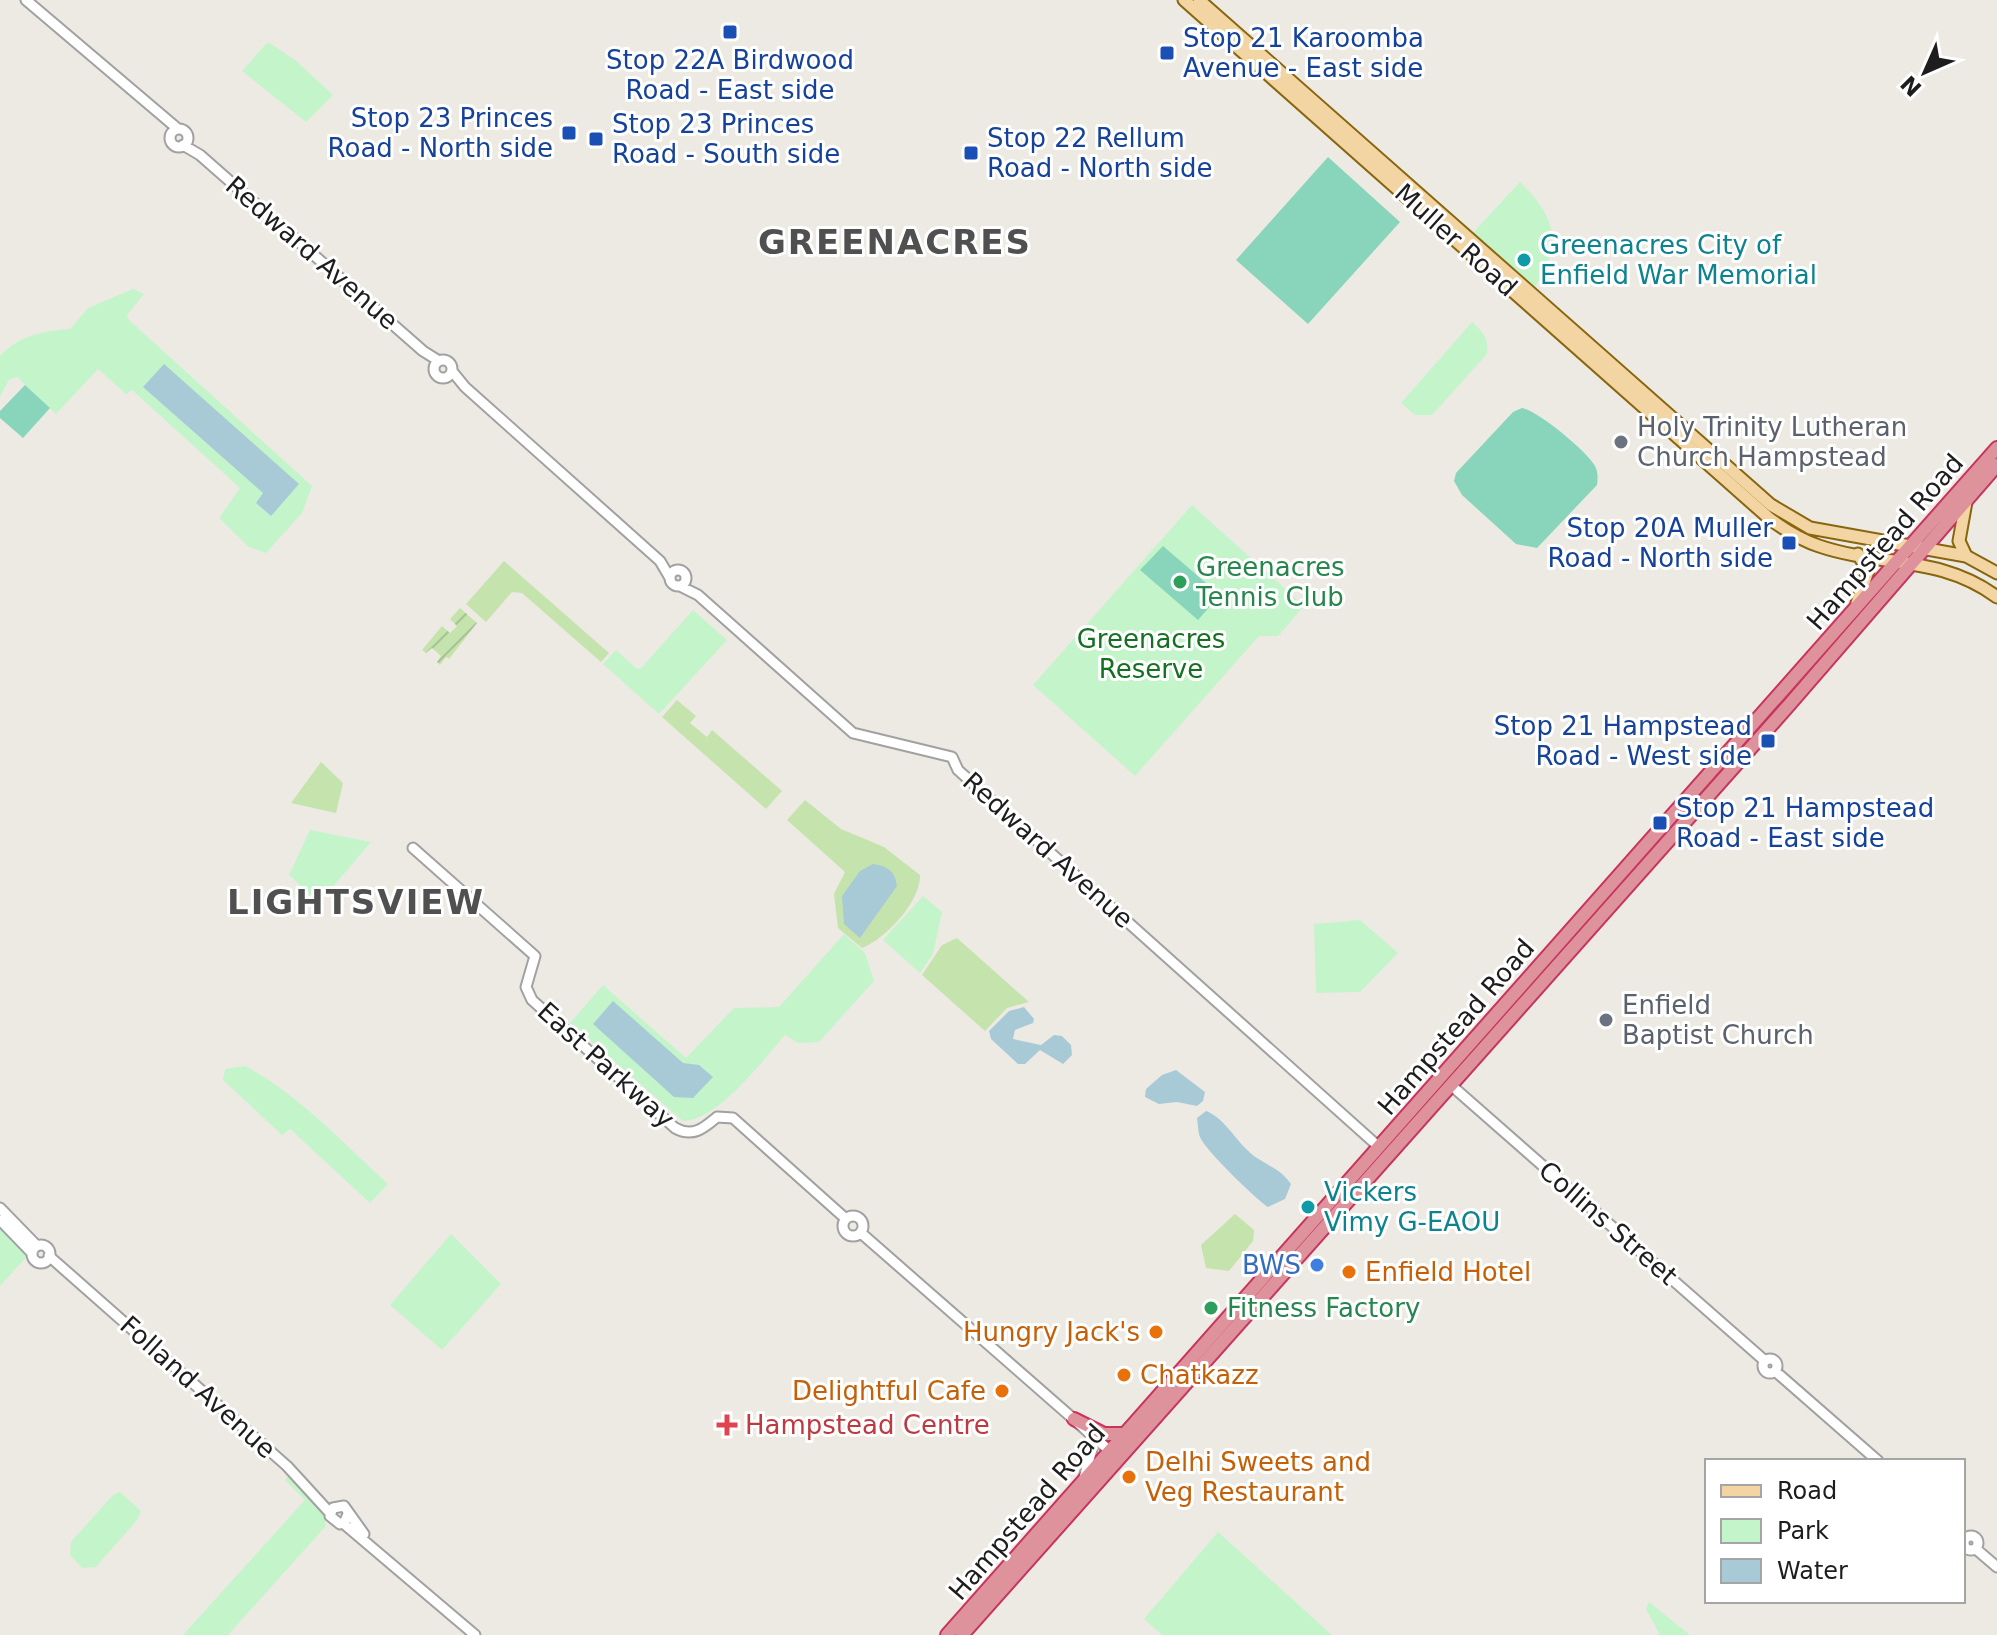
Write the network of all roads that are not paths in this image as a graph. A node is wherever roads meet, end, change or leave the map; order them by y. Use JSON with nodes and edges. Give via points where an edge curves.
{"nodes":[{"id":1,"x":26,"y":0,"type":"edge"},
{"id":2,"x":1184,"y":0,"type":"edge"},
{"id":3,"x":1199,"y":0,"type":"edge"},
{"id":4,"x":174,"y":133,"type":"junction"},
{"id":5,"x":186,"y":142,"type":"junction"},
{"id":6,"x":436,"y":364,"type":"junction"},
{"id":7,"x":449,"y":374,"type":"junction"},
{"id":8,"x":1997,"y":448,"type":"edge"},
{"id":9,"x":1997,"y":465,"type":"edge"},
{"id":10,"x":1966,"y":502,"type":"junction"},
{"id":11,"x":1909,"y":547,"type":"junction"},
{"id":12,"x":1924,"y":548,"type":"junction"},
{"id":13,"x":1858,"y":554,"type":"junction"},
{"id":14,"x":1966,"y":556,"type":"junction"},
{"id":15,"x":1897,"y":561,"type":"junction"},
{"id":16,"x":1912,"y":562,"type":"junction"},
{"id":17,"x":1997,"y":573,"type":"edge"},
{"id":18,"x":673,"y":574,"type":"junction"},
{"id":19,"x":683,"y":582,"type":"junction"},
{"id":20,"x":1997,"y":597,"type":"edge"},
{"id":21,"x":1852,"y":614,"type":"junction"},
{"id":22,"x":1784,"y":701,"type":"junction"},
{"id":23,"x":1692,"y":793,"type":"junction"},
{"id":24,"x":1703,"y":803,"type":"junction"},
{"id":25,"x":413,"y":848,"type":"dead end"},
{"id":26,"x":1598,"y":900,"type":"junction"},
{"id":27,"x":1609,"y":909,"type":"junction"},
{"id":28,"x":1587,"y":923,"type":"junction"},
{"id":29,"x":1447,"y":1081,"type":"junction"},
{"id":30,"x":1384,"y":1152,"type":"junction"},
{"id":31,"x":0,"y":1208,"type":"edge"},
{"id":32,"x":0,"y":1220,"type":"edge"},
{"id":33,"x":34,"y":1250,"type":"junction"},
{"id":34,"x":47,"y":1259,"type":"junction"},
{"id":35,"x":1074,"y":1419,"type":"junction"},
{"id":36,"x":1091,"y":1435,"type":"junction"},
{"id":37,"x":1130,"y":1436,"type":"junction"},
{"id":38,"x":1110,"y":1451,"type":"junction"},
{"id":39,"x":1876,"y":1459,"type":"edge"},
{"id":40,"x":1083,"y":1487,"type":"junction"},
{"id":41,"x":333,"y":1510,"type":"junction"},
{"id":42,"x":346,"y":1518,"type":"junction"},
{"id":43,"x":1965,"y":1538,"type":"edge"},
{"id":44,"x":1997,"y":1567,"type":"edge"},
{"id":45,"x":964,"y":1628,"type":"edge"},
{"id":46,"x":475,"y":1635,"type":"edge"},
{"id":47,"x":947,"y":1635,"type":"edge"}],
"edges":[{"from":1,"to":4,"type":"street"},
{"from":2,"to":13,"type":"main road","name":"Muller Road","via":[[1770,519],[1820,547]]},
{"from":3,"to":11,"type":"main road","name":"Muller Road","via":[[1771,505],[1810,528]]},
{"from":4,"to":5,"type":"street","via":[[184,130]]},
{"from":4,"to":5,"type":"street","via":[[174,144]]},
{"from":5,"to":6,"type":"street","name":"Redward Avenue"},
{"from":6,"to":7,"type":"street","via":[[437,376]]},
{"from":6,"to":7,"type":"street","via":[[448,361]]},
{"from":7,"to":18,"type":"street"},
{"from":8,"to":11,"type":"highway","name":"Hampstead Road"},
{"from":9,"to":10,"type":"highway","name":"Hampstead Road"},
{"from":10,"to":12,"type":"highway","name":"Hampstead Road"},
{"from":10,"to":14,"type":"main road","via":[[1959,541]]},
{"from":11,"to":12,"type":"main road","name":"Muller Road"},
{"from":11,"to":15,"type":"highway","name":"Hampstead Road"},
{"from":12,"to":14,"type":"main road","name":"Muller Road"},
{"from":12,"to":16,"type":"highway","name":"Hampstead Road"},
{"from":13,"to":15,"type":"main road","name":"Muller Road"},
{"from":13,"to":21,"type":"main road","via":[[1868,575]]},
{"from":14,"to":17,"type":"main road","name":"Muller Road"},
{"from":15,"to":16,"type":"main road","name":"Muller Road"},
{"from":15,"to":21,"type":"highway","name":"Hampstead Road"},
{"from":16,"to":20,"type":"main road","name":"Muller Road","via":[[1958,574]]},
{"from":16,"to":22,"type":"highway","name":"Hampstead Road"},
{"from":18,"to":19,"type":"street","via":[[673,584]]},
{"from":18,"to":19,"type":"street","via":[[685,572]]},
{"from":19,"to":30,"type":"street","name":"Redward Avenue","via":[[853,733],[952,757],[958,770]]},
{"from":21,"to":22,"type":"highway","name":"Hampstead Road"},
{"from":22,"to":23,"type":"highway","name":"Hampstead Road"},
{"from":22,"to":24,"type":"highway","name":"Hampstead Road"},
{"from":23,"to":24,"type":"highway"},
{"from":23,"to":26,"type":"highway","name":"Hampstead Road"},
{"from":24,"to":27,"type":"highway","name":"Hampstead Road"},
{"from":25,"to":35,"type":"street","name":"East Parkway","via":[[535,956],[526,987],[532,1000],[675,1128],[700,1131],[717,1117],[733,1118],[846,1219],[846,1234],[861,1233]]},
{"from":26,"to":27,"type":"highway"},
{"from":26,"to":28,"type":"highway","name":"Hampstead Road"},
{"from":27,"to":28,"type":"highway","name":"Hampstead Road"},
{"from":28,"to":29,"type":"highway","name":"Hampstead Road"},
{"from":29,"to":30,"type":"highway","name":"Hampstead Road"},
{"from":29,"to":39,"type":"street","name":"Collins Street","via":[[1765,1361],[1775,1360],[1775,1371]]},
{"from":30,"to":37,"type":"highway","name":"Hampstead Road"},
{"from":31,"to":33,"type":"street"},
{"from":32,"to":33,"type":"street"},
{"from":33,"to":34,"type":"street","via":[[35,1261]]},
{"from":33,"to":34,"type":"street","via":[[46,1247]]},
{"from":34,"to":41,"type":"street","name":"Folland Avenue"},
{"from":35,"to":36,"type":"street"},
{"from":35,"to":37,"type":"highway","via":[[1104,1434]]},
{"from":36,"to":38,"type":"street"},
{"from":36,"to":40,"type":"street"},
{"from":37,"to":38,"type":"highway","name":"Hampstead Road"},
{"from":37,"to":40,"type":"highway","name":"Hampstead Road"},
{"from":38,"to":40,"type":"highway","name":"Hampstead Road"},
{"from":40,"to":45,"type":"highway","name":"Hampstead Road"},
{"from":41,"to":42,"type":"street","via":[[344,1506]]},
{"from":41,"to":42,"type":"street","via":[[333,1522]]},
{"from":42,"to":46,"type":"street"},
{"from":43,"to":44,"type":"street","via":[[1976,1538],[1976,1549]]},
{"from":45,"to":47,"type":"highway","name":"Hampstead Road"}]}
